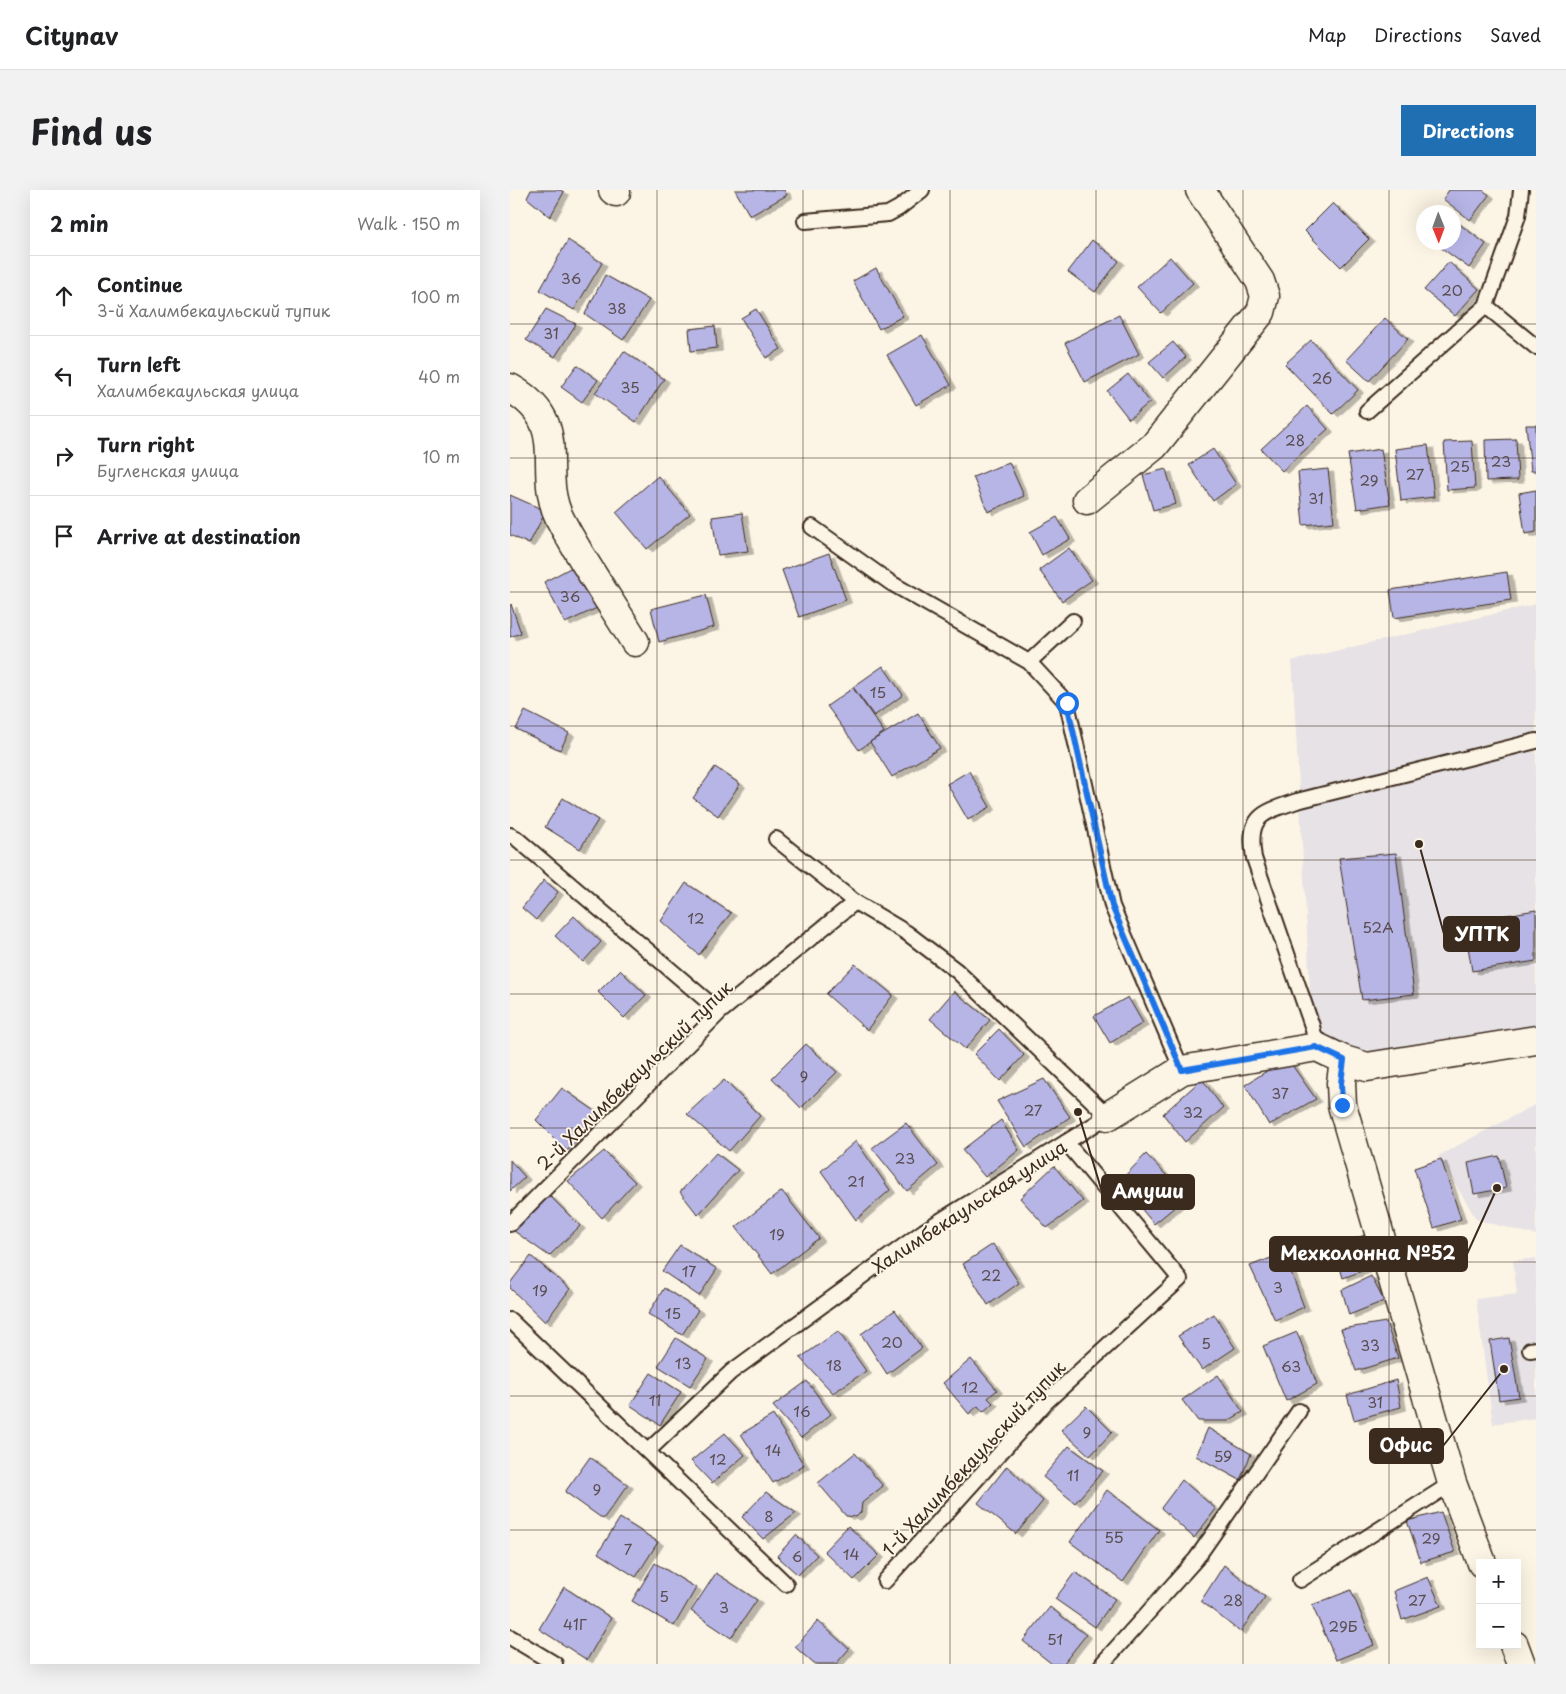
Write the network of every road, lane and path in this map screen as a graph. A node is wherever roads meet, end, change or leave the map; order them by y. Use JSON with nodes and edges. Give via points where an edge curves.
{"nodes":[{"id":1,"x":922,"y":190,"type":"edge"},
{"id":2,"x":1200,"y":190,"type":"edge"},
{"id":3,"x":1521,"y":190,"type":"edge"},
{"id":4,"x":805,"y":221,"type":"dead end"},
{"id":5,"x":1486,"y":306,"type":"junction"},
{"id":6,"x":1536,"y":347,"type":"edge"},
{"id":7,"x":510,"y":388,"type":"edge"},
{"id":8,"x":1367,"y":411,"type":"dead end"},
{"id":9,"x":1087,"y":500,"type":"dead end"},
{"id":10,"x":812,"y":527,"type":"dead end"},
{"id":11,"x":1073,"y":621,"type":"dead end"},
{"id":12,"x":635,"y":642,"type":"dead end"},
{"id":13,"x":1029,"y":662,"type":"junction"},
{"id":14,"x":1536,"y":741,"type":"edge"},
{"id":15,"x":510,"y":835,"type":"edge"},
{"id":16,"x":776,"y":839,"type":"dead end"},
{"id":17,"x":856,"y":902,"type":"junction"},
{"id":18,"x":720,"y":1012,"type":"junction"},
{"id":19,"x":1536,"y":1040,"type":"edge"},
{"id":20,"x":1316,"y":1047,"type":"junction"},
{"id":21,"x":1344,"y":1060,"type":"junction"},
{"id":22,"x":1182,"y":1070,"type":"junction"},
{"id":23,"x":1108,"y":1116,"type":"junction"},
{"id":24,"x":1066,"y":1142,"type":"junction"},
{"id":25,"x":510,"y":1224,"type":"edge"},
{"id":26,"x":510,"y":1320,"type":"edge"},
{"id":27,"x":1298,"y":1411,"type":"dead end"},
{"id":28,"x":649,"y":1450,"type":"junction"},
{"id":29,"x":1452,"y":1483,"type":"junction"},
{"id":30,"x":1480,"y":1559,"type":"edge"},
{"id":31,"x":1300,"y":1580,"type":"dead end"},
{"id":32,"x":885,"y":1581,"type":"dead end"},
{"id":33,"x":786,"y":1584,"type":"dead end"},
{"id":34,"x":510,"y":1637,"type":"edge"},
{"id":35,"x":1515,"y":1649,"type":"edge"},
{"id":36,"x":555,"y":1664,"type":"edge"},
{"id":37,"x":1102,"y":1664,"type":"edge"},
{"id":38,"x":1521,"y":1664,"type":"edge"}],
"edges":[{"from":1,"to":4,"type":"lane","via":[[888,214]]},
{"from":2,"to":9,"type":"street","via":[[1260,281],[1266,296],[1262,312],[1154,446]]},
{"from":3,"to":5,"type":"lane","via":[[1518,216]]},
{"from":5,"to":6,"type":"lane"},
{"from":5,"to":8,"type":"lane"},
{"from":7,"to":12,"type":"street","via":[[524,396],[542,416],[550,440],[552,494],[559,518]]},
{"from":10,"to":13,"type":"lane","via":[[891,583]]},
{"from":11,"to":13,"type":"lane"},
{"from":13,"to":22,"type":"lane","via":[[1067,703],[1112,906]]},
{"from":14,"to":20,"type":"lane","via":[[1296,801],[1266,811],[1254,824],[1251,840],[1254,858],[1312,1026]]},
{"from":15,"to":18,"type":"lane"},
{"from":16,"to":17,"type":"lane"},
{"from":17,"to":18,"type":"lane","name":"2-й Халимбекаульский тупик"},
{"from":17,"to":23,"type":"lane","via":[[907,933],[957,971]]},
{"from":18,"to":25,"type":"lane","name":"2-й Халимбекаульский тупик"},
{"from":19,"to":21,"type":"street","via":[[1367,1067]]},
{"from":20,"to":21,"type":"street"},
{"from":20,"to":22,"type":"street","name":"Халимбекаульская улица"},
{"from":21,"to":29,"type":"street","via":[[1342,1105]]},
{"from":22,"to":23,"type":"street","name":"Халимбекаульская улица"},
{"from":23,"to":24,"type":"lane","name":"Халимбекаульская улица"},
{"from":24,"to":28,"type":"lane","name":"Халимбекаульская улица","via":[[924,1231],[731,1372]]},
{"from":24,"to":32,"type":"lane","name":"1-й Халимбекаульский тупик","via":[[1180,1279],[1046,1402]]},
{"from":26,"to":28,"type":"lane"},
{"from":27,"to":37,"type":"lane","via":[[1196,1559]]},
{"from":28,"to":33,"type":"lane"},
{"from":29,"to":30,"type":"street"},
{"from":29,"to":31,"type":"lane"},
{"from":34,"to":36,"type":"lane"},
{"from":35,"to":38,"type":"street"}]}
